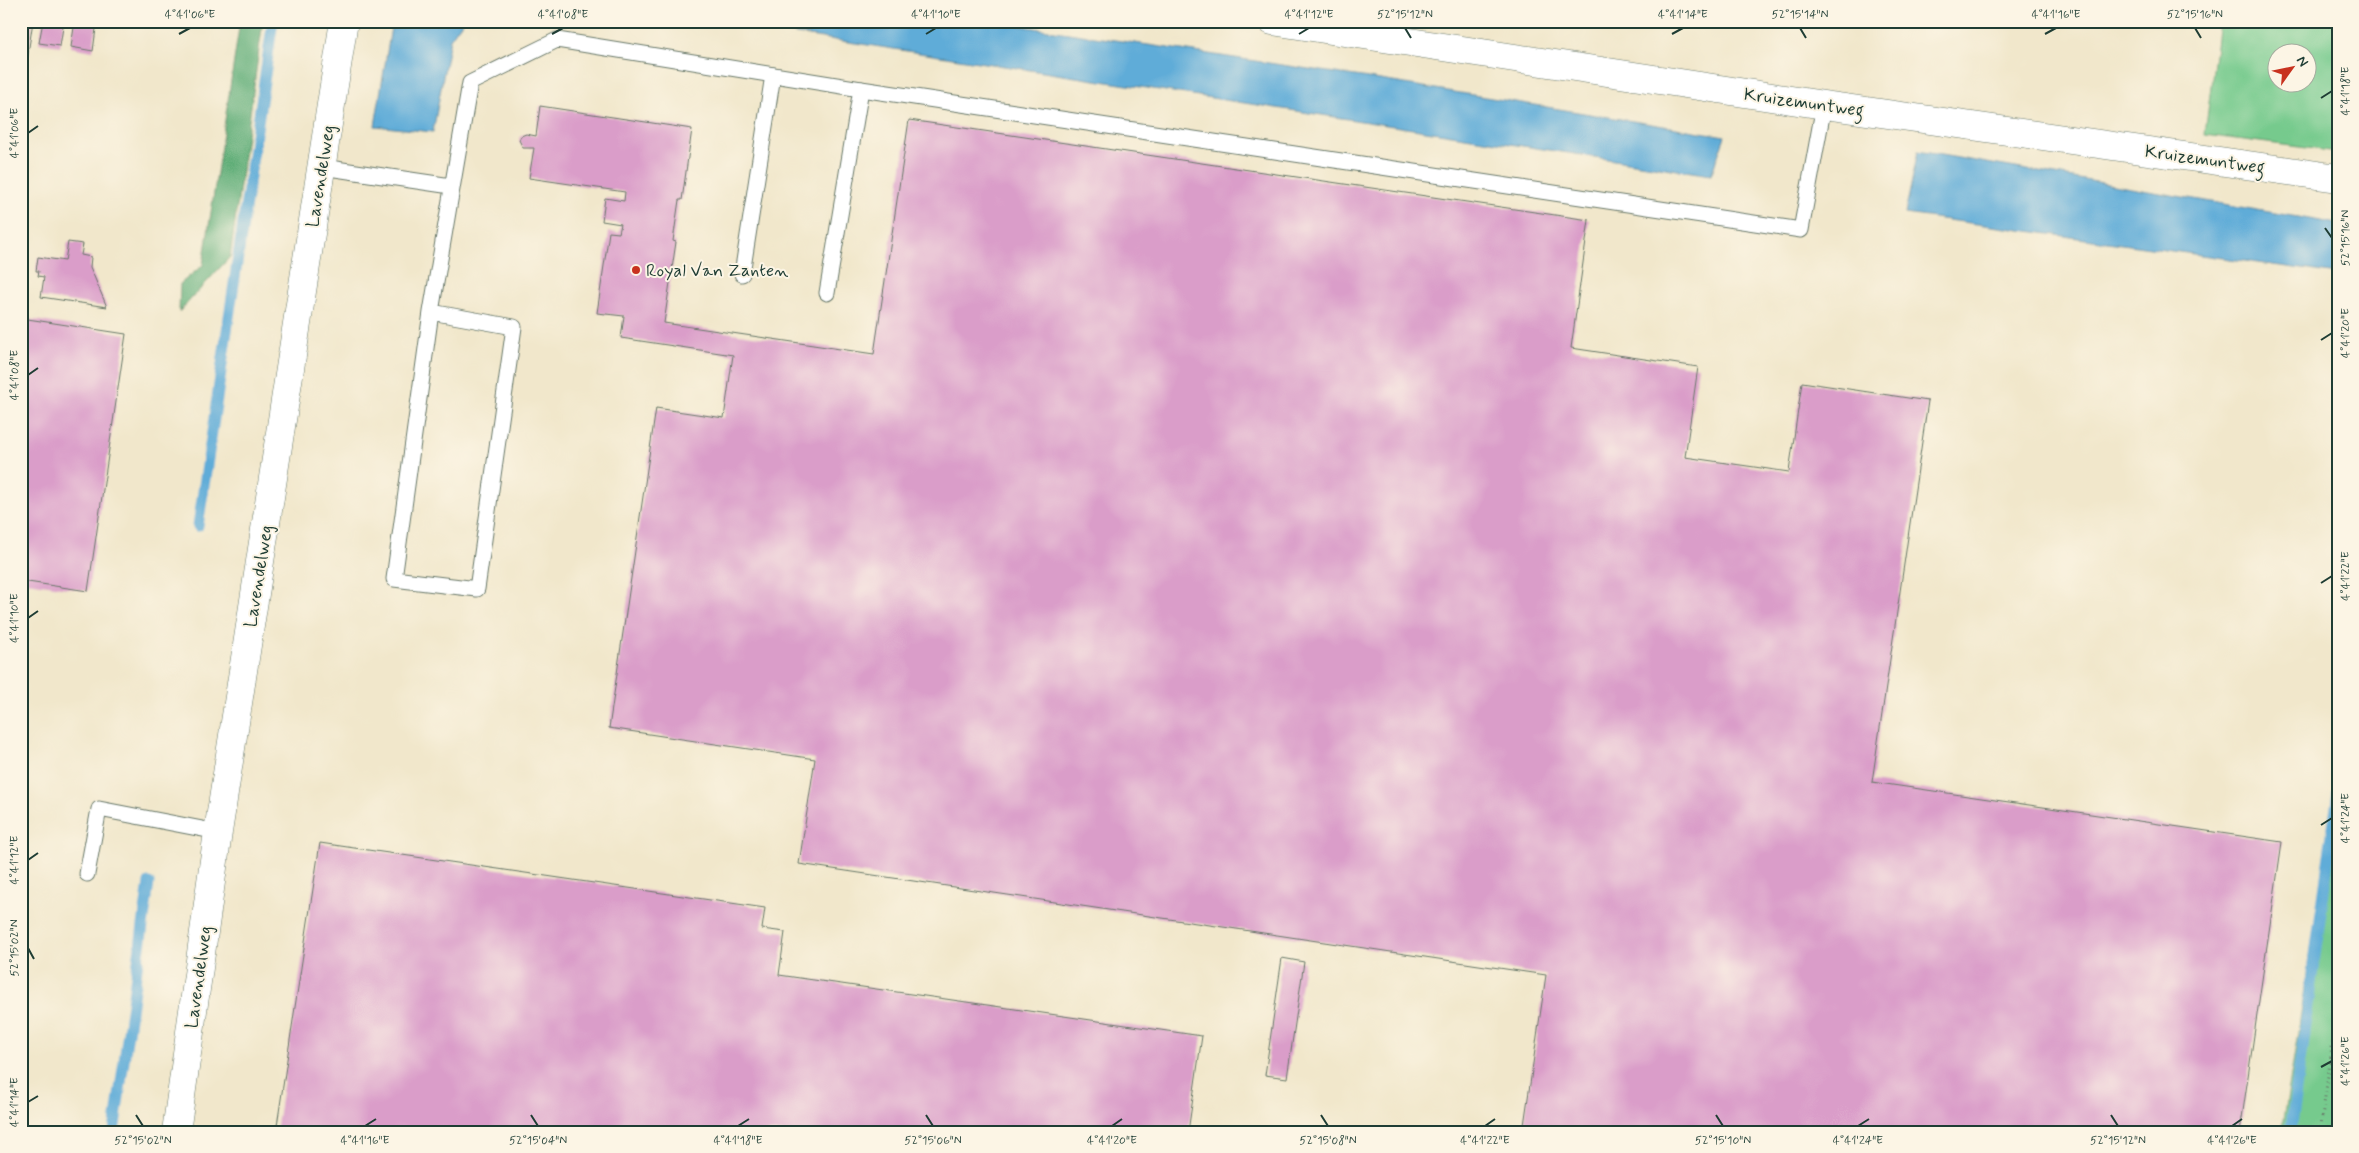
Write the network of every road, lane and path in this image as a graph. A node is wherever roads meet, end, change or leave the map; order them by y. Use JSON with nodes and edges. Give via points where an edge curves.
{"nodes":[{"id":1,"x":344,"y":21,"type":"edge"},
{"id":2,"x":1272,"y":21,"type":"edge"},
{"id":3,"x":773,"y":74,"type":"junction"},
{"id":4,"x":861,"y":89,"type":"junction"},
{"id":5,"x":1824,"y":105,"type":"junction"},
{"id":6,"x":322,"y":166,"type":"junction"},
{"id":7,"x":2338,"y":178,"type":"edge"},
{"id":8,"x":452,"y":186,"type":"junction"},
{"id":9,"x":742,"y":274,"type":"dead end"},
{"id":10,"x":827,"y":293,"type":"dead end"},
{"id":11,"x":431,"y":312,"type":"junction"},
{"id":12,"x":218,"y":832,"type":"junction"},
{"id":13,"x":87,"y":874,"type":"dead end"},
{"id":14,"x":2338,"y":1006,"type":"edge"},
{"id":15,"x":176,"y":1132,"type":"edge"},
{"id":16,"x":2320,"y":1132,"type":"edge"}],
"edges":[{"from":1,"to":6,"type":"street","name":"Lavendelweg"},
{"from":2,"to":5,"type":"street","name":"Kruizemuntweg"},
{"from":3,"to":4,"type":"lane"},
{"from":3,"to":8,"type":"lane","via":[[557,40],[470,82]]},
{"from":3,"to":9,"type":"lane"},
{"from":4,"to":5,"type":"lane","via":[[1801,230]]},
{"from":4,"to":10,"type":"lane"},
{"from":5,"to":7,"type":"street","name":"Kruizemuntweg"},
{"from":6,"to":8,"type":"lane"},
{"from":6,"to":12,"type":"street","name":"Lavendelweg"},
{"from":8,"to":11,"type":"lane"},
{"from":11,"to":11,"type":"lane","via":[[514,327],[477,589],[394,579]]},
{"from":12,"to":13,"type":"lane","via":[[99,809]]},
{"from":12,"to":15,"type":"street","name":"Lavendelweg"},
{"from":14,"to":16,"type":"path"}]}
